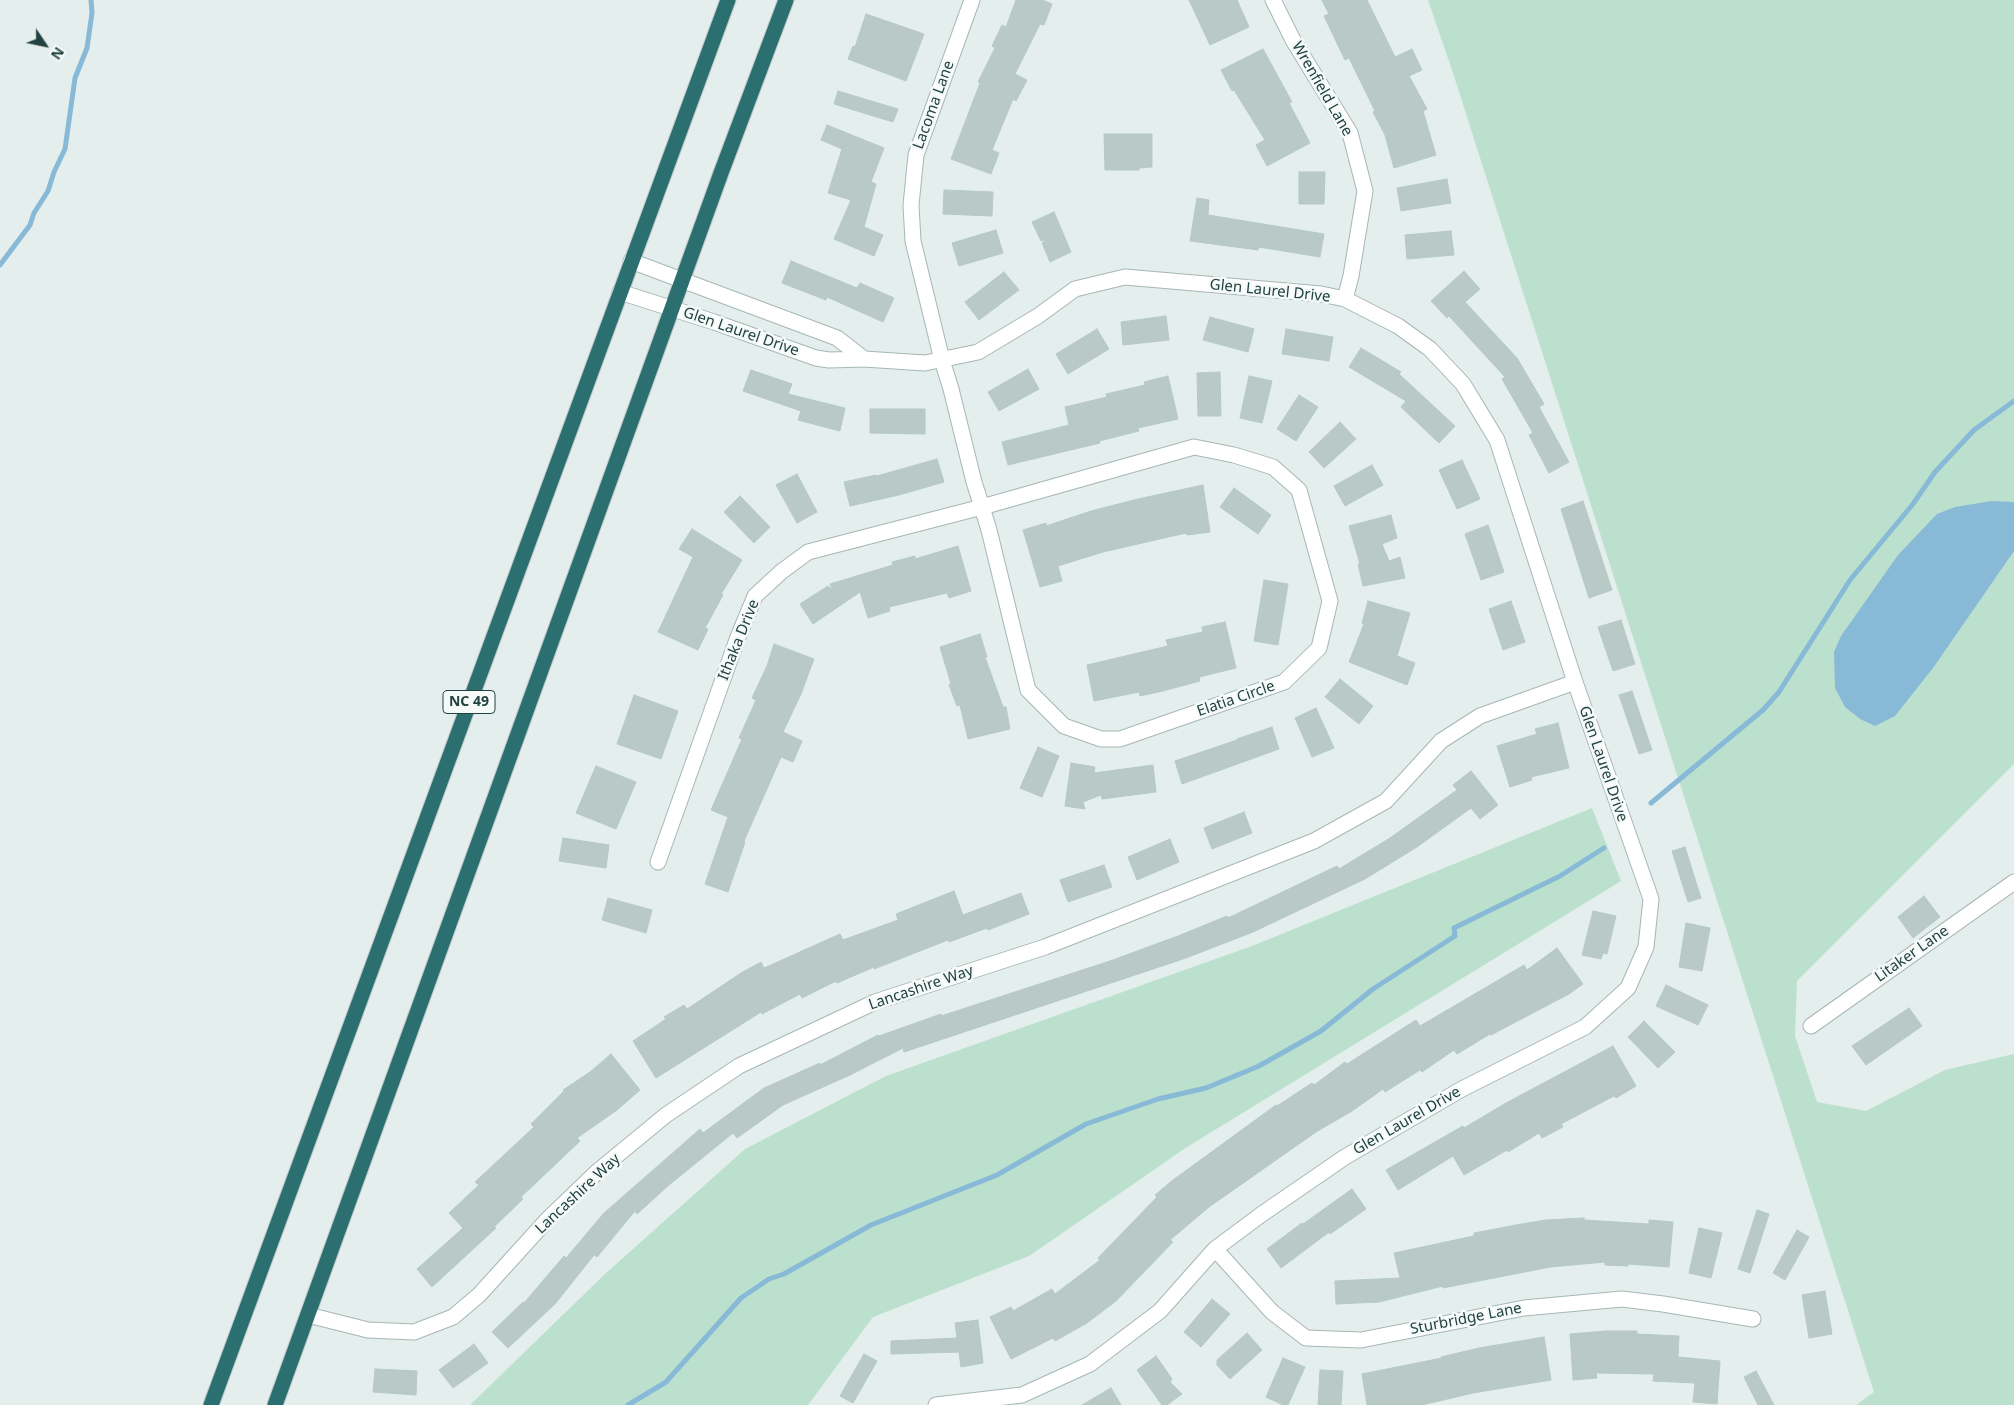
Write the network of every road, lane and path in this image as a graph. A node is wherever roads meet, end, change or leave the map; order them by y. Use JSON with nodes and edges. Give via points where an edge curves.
{"nodes":[{"id":1,"x":728,"y":0,"type":"edge"},
{"id":2,"x":786,"y":0,"type":"edge"},
{"id":3,"x":972,"y":0,"type":"edge"},
{"id":4,"x":1273,"y":0,"type":"edge"},
{"id":5,"x":631,"y":261,"type":"junction"},
{"id":6,"x":682,"y":280,"type":"junction"},
{"id":7,"x":620,"y":292,"type":"junction"},
{"id":8,"x":1345,"y":299,"type":"junction"},
{"id":9,"x":672,"y":309,"type":"junction"},
{"id":10,"x":864,"y":359,"type":"junction"},
{"id":11,"x":942,"y":360,"type":"junction"},
{"id":12,"x":982,"y":507,"type":"junction"},
{"id":13,"x":1575,"y":682,"type":"junction"},
{"id":14,"x":658,"y":862,"type":"dead end"},
{"id":15,"x":2014,"y":882,"type":"edge"},
{"id":16,"x":1811,"y":1026,"type":"dead end"},
{"id":17,"x":1214,"y":1249,"type":"junction"},
{"id":18,"x":308,"y":1314,"type":"junction"},
{"id":19,"x":1753,"y":1320,"type":"dead end"},
{"id":20,"x":211,"y":1405,"type":"edge"},
{"id":21,"x":275,"y":1405,"type":"edge"},
{"id":22,"x":936,"y":1405,"type":"edge"}],
"edges":[{"from":1,"to":5,"type":"highway","number":"NC 49"},
{"from":2,"to":6,"type":"highway"},
{"from":3,"to":11,"type":"street","name":"Lacoma Lane","via":[[916,155],[911,205],[913,241]]},
{"from":4,"to":8,"type":"street","name":"Wrenfield Lane","via":[[1293,40],[1350,133],[1365,191]]},
{"from":5,"to":6,"type":"street","name":"Glen Laurel Drive"},
{"from":5,"to":7,"type":"highway","number":"NC 49"},
{"from":6,"to":9,"type":"highway"},
{"from":6,"to":10,"type":"street","name":"Glen Laurel Drive","via":[[838,338]]},
{"from":7,"to":9,"type":"street","name":"Glen Laurel Drive"},
{"from":7,"to":20,"type":"highway","number":"NC 49"},
{"from":8,"to":11,"type":"street","name":"Glen Laurel Drive","via":[[1125,277],[1075,289],[978,352]]},
{"from":8,"to":13,"type":"street","name":"Glen Laurel Drive","via":[[1398,326],[1430,348],[1463,384],[1483,416],[1497,440]]},
{"from":9,"to":10,"type":"street","name":"Glen Laurel Drive","via":[[816,358]]},
{"from":9,"to":18,"type":"highway"},
{"from":10,"to":11,"type":"street","name":"Glen Laurel Drive","via":[[925,363]]},
{"from":11,"to":12,"type":"street","name":"Elatia Circle"},
{"from":12,"to":12,"type":"street","name":"Elatia Circle","via":[[1028,690],[1064,726],[1101,739],[1120,738],[1284,682],[1319,648],[1330,601],[1299,490],[1273,467],[1194,447]]},
{"from":12,"to":14,"type":"street","name":"Ithaka Drive","via":[[808,552],[755,596],[734,646]]},
{"from":13,"to":17,"type":"street","name":"Glen Laurel Drive","via":[[1650,899],[1646,947],[1628,988],[1585,1027],[1462,1089],[1345,1157]]},
{"from":13,"to":18,"type":"street","name":"Lancashire Way","via":[[1480,716],[1441,741],[1386,801],[1314,841],[1045,947],[875,1002],[739,1066],[666,1115],[598,1171],[479,1295],[453,1317],[414,1332],[368,1330]]},
{"from":15,"to":16,"type":"street","name":"Litaker Lane"},
{"from":17,"to":19,"type":"street","name":"Sturbridge Lane","via":[[1272,1312],[1306,1338],[1361,1340],[1524,1308],[1622,1299]]},
{"from":17,"to":22,"type":"street","name":"Glen Laurel Drive","via":[[1160,1311],[1090,1364],[1022,1395]]},
{"from":18,"to":21,"type":"highway"}]}
